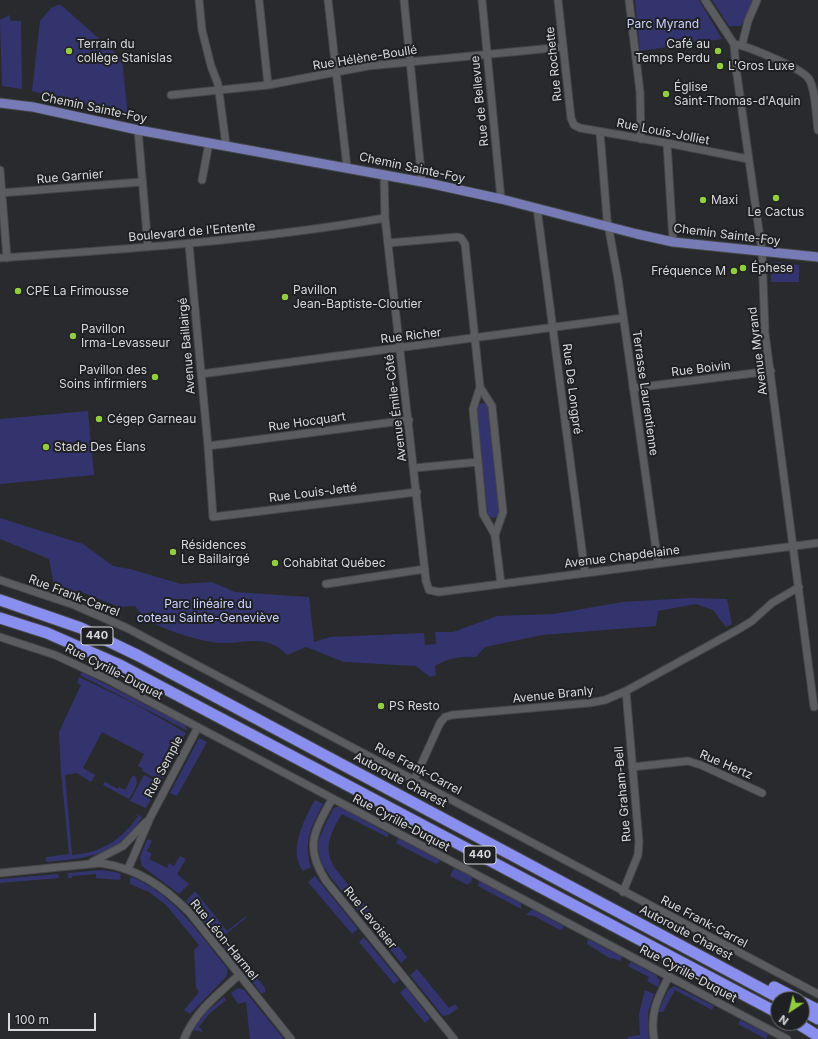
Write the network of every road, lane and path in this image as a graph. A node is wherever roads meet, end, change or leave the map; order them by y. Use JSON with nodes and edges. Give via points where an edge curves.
{"nodes":[{"id":1,"x":199,"y":0,"type":"edge"},
{"id":2,"x":259,"y":0,"type":"edge"},
{"id":3,"x":328,"y":0,"type":"edge"},
{"id":4,"x":404,"y":0,"type":"edge"},
{"id":5,"x":482,"y":0,"type":"edge"},
{"id":6,"x":558,"y":0,"type":"edge"},
{"id":7,"x":629,"y":0,"type":"edge"},
{"id":8,"x":705,"y":0,"type":"edge"},
{"id":9,"x":757,"y":0,"type":"edge"},
{"id":10,"x":734,"y":44,"type":"junction"},
{"id":11,"x":742,"y":45,"type":"junction"},
{"id":12,"x":563,"y":47,"type":"junction"},
{"id":13,"x":486,"y":56,"type":"junction"},
{"id":14,"x":411,"y":61,"type":"junction"},
{"id":15,"x":336,"y":73,"type":"junction"},
{"id":16,"x":268,"y":85,"type":"junction"},
{"id":17,"x":219,"y":91,"type":"junction"},
{"id":18,"x":171,"y":95,"type":"dead end"},
{"id":19,"x":0,"y":104,"type":"edge"},
{"id":20,"x":574,"y":125,"type":"joint"},
{"id":21,"x":138,"y":130,"type":"junction"},
{"id":22,"x":818,"y":130,"type":"edge"},
{"id":23,"x":600,"y":132,"type":"junction"},
{"id":24,"x":642,"y":139,"type":"junction"},
{"id":25,"x":209,"y":142,"type":"junction"},
{"id":26,"x":667,"y":143,"type":"junction"},
{"id":27,"x":226,"y":145,"type":"junction"},
{"id":28,"x":748,"y":159,"type":"junction"},
{"id":29,"x":347,"y":167,"type":"junction"},
{"id":30,"x":0,"y":170,"type":"edge"},
{"id":31,"x":384,"y":174,"type":"junction"},
{"id":32,"x":202,"y":180,"type":"dead end"},
{"id":33,"x":142,"y":182,"type":"junction"},
{"id":34,"x":422,"y":182,"type":"junction"},
{"id":35,"x":1,"y":193,"type":"edge"},
{"id":36,"x":501,"y":199,"type":"junction"},
{"id":37,"x":537,"y":208,"type":"junction"},
{"id":38,"x":386,"y":218,"type":"junction"},
{"id":39,"x":609,"y":227,"type":"junction"},
{"id":40,"x":673,"y":242,"type":"junction"},
{"id":41,"x":388,"y":243,"type":"junction"},
{"id":42,"x":189,"y":245,"type":"junction"},
{"id":43,"x":148,"y":247,"type":"junction"},
{"id":44,"x":762,"y":252,"type":"junction"},
{"id":45,"x":818,"y":257,"type":"edge"},
{"id":46,"x":4,"y":258,"type":"edge"},
{"id":47,"x":623,"y":318,"type":"junction"},
{"id":48,"x":553,"y":328,"type":"junction"},
{"id":49,"x":476,"y":339,"type":"junction"},
{"id":50,"x":400,"y":348,"type":"junction"},
{"id":51,"x":771,"y":371,"type":"junction"},
{"id":52,"x":201,"y":374,"type":"junction"},
{"id":53,"x":480,"y":387,"type":"junction"},
{"id":54,"x":633,"y":388,"type":"junction"},
{"id":55,"x":409,"y":420,"type":"junction"},
{"id":56,"x":208,"y":446,"type":"junction"},
{"id":57,"x":478,"y":462,"type":"junction"},
{"id":58,"x":414,"y":468,"type":"junction"},
{"id":59,"x":417,"y":492,"type":"junction"},
{"id":60,"x":212,"y":517,"type":"joint"},
{"id":61,"x":496,"y":535,"type":"junction"},
{"id":62,"x":818,"y":543,"type":"edge"},
{"id":63,"x":794,"y":546,"type":"junction"},
{"id":64,"x":658,"y":563,"type":"junction"},
{"id":65,"x":425,"y":569,"type":"junction"},
{"id":66,"x":585,"y":573,"type":"junction"},
{"id":67,"x":0,"y":580,"type":"edge"},
{"id":68,"x":326,"y":584,"type":"dead end"},
{"id":69,"x":501,"y":584,"type":"junction"},
{"id":70,"x":799,"y":587,"type":"junction"},
{"id":71,"x":429,"y":590,"type":"joint"},
{"id":72,"x":0,"y":600,"type":"edge"},
{"id":73,"x":0,"y":618,"type":"edge"},
{"id":74,"x":0,"y":637,"type":"edge"},
{"id":75,"x":626,"y":691,"type":"junction"},
{"id":76,"x":814,"y":707,"type":"dead end"},
{"id":77,"x":198,"y":727,"type":"junction"},
{"id":78,"x":632,"y":767,"type":"junction"},
{"id":79,"x":414,"y":780,"type":"junction"},
{"id":80,"x":762,"y":793,"type":"dead end"},
{"id":81,"x":332,"y":799,"type":"junction"},
{"id":82,"x":150,"y":818,"type":"junction"},
{"id":83,"x":86,"y":865,"type":"junction"},
{"id":84,"x":128,"y":869,"type":"junction"},
{"id":85,"x":0,"y":874,"type":"edge"},
{"id":86,"x":623,"y":892,"type":"junction"},
{"id":87,"x":687,"y":949,"type":"junction"},
{"id":88,"x":239,"y":975,"type":"junction"},
{"id":89,"x":669,"y":976,"type":"junction"},
{"id":90,"x":781,"y":991,"type":"edge"},
{"id":91,"x":770,"y":993,"type":"edge"},
{"id":92,"x":818,"y":994,"type":"edge"},
{"id":93,"x":770,"y":1009,"type":"edge"},
{"id":94,"x":184,"y":1039,"type":"edge"},
{"id":95,"x":291,"y":1039,"type":"edge"},
{"id":96,"x":454,"y":1039,"type":"edge"},
{"id":97,"x":654,"y":1039,"type":"edge"},
{"id":98,"x":787,"y":1039,"type":"edge"}],
"edges":[{"from":1,"to":17,"type":"street","via":[[202,30]]},
{"from":2,"to":16,"type":"street"},
{"from":3,"to":15,"type":"street"},
{"from":4,"to":14,"type":"street"},
{"from":5,"to":13,"type":"street","name":"Rue de Bellevue"},
{"from":6,"to":12,"type":"street","name":"Rue Rochette"},
{"from":7,"to":24,"type":"street","via":[[640,92]]},
{"from":8,"to":10,"type":"street","name":"Avenue Myrand"},
{"from":9,"to":11,"type":"street"},
{"from":10,"to":11,"type":"street"},
{"from":10,"to":28,"type":"street","name":"Avenue Myrand"},
{"from":11,"to":22,"type":"street","via":[[807,76],[812,85]]},
{"from":12,"to":13,"type":"street","name":"Rue Hélène-Boullé"},
{"from":12,"to":20,"type":"street","name":"Rue Rochette"},
{"from":13,"to":14,"type":"street","name":"Rue Hélène-Boullé"},
{"from":13,"to":36,"type":"street","name":"Rue de Bellevue"},
{"from":14,"to":15,"type":"street","name":"Rue Hélène-Boullé"},
{"from":14,"to":34,"type":"street"},
{"from":15,"to":16,"type":"street","name":"Rue Hélène-Boullé"},
{"from":15,"to":29,"type":"street"},
{"from":16,"to":17,"type":"street","name":"Rue Hélène-Boullé"},
{"from":17,"to":18,"type":"street","name":"Rue Hélène-Boullé"},
{"from":17,"to":27,"type":"street"},
{"from":19,"to":21,"type":"main road","name":"Chemin Sainte-Foy","via":[[33,107]]},
{"from":20,"to":23,"type":"street","name":"Rue Louis-Jolliet"},
{"from":21,"to":25,"type":"main road","name":"Chemin Sainte-Foy"},
{"from":21,"to":33,"type":"street"},
{"from":23,"to":24,"type":"street","name":"Rue Louis-Jolliet"},
{"from":23,"to":39,"type":"street"},
{"from":24,"to":26,"type":"street","name":"Rue Louis-Jolliet"},
{"from":25,"to":27,"type":"main road","name":"Chemin Sainte-Foy"},
{"from":25,"to":32,"type":"street"},
{"from":26,"to":28,"type":"street","name":"Rue Louis-Jolliet"},
{"from":26,"to":40,"type":"street"},
{"from":27,"to":29,"type":"main road","name":"Chemin Sainte-Foy"},
{"from":28,"to":44,"type":"street","name":"Avenue Myrand"},
{"from":29,"to":31,"type":"main road","name":"Chemin Sainte-Foy"},
{"from":30,"to":35,"type":"street"},
{"from":31,"to":34,"type":"main road","name":"Chemin Sainte-Foy"},
{"from":31,"to":38,"type":"street","name":"Avenue Émile-Côté"},
{"from":33,"to":35,"type":"street","name":"Rue Garnier"},
{"from":33,"to":43,"type":"street"},
{"from":34,"to":36,"type":"main road","name":"Chemin Sainte-Foy"},
{"from":35,"to":46,"type":"street"},
{"from":36,"to":37,"type":"main road","name":"Chemin Sainte-Foy"},
{"from":37,"to":39,"type":"main road","name":"Chemin Sainte-Foy"},
{"from":37,"to":48,"type":"street","name":"Rue De Longpré"},
{"from":38,"to":41,"type":"street","name":"Avenue Émile-Côté"},
{"from":38,"to":42,"type":"street","name":"Boulevard de l'Entente"},
{"from":39,"to":40,"type":"main road","name":"Chemin Sainte-Foy"},
{"from":39,"to":47,"type":"street","name":"Terrasse Laurentienne"},
{"from":40,"to":44,"type":"main road","name":"Chemin Sainte-Foy"},
{"from":41,"to":49,"type":"street","via":[[457,237],[464,241]]},
{"from":41,"to":50,"type":"street","name":"Avenue Émile-Côté"},
{"from":42,"to":43,"type":"street","name":"Boulevard de l'Entente"},
{"from":42,"to":52,"type":"street","name":"Avenue Baillairgé"},
{"from":43,"to":46,"type":"street","name":"Boulevard de l'Entente"},
{"from":44,"to":45,"type":"main road","name":"Chemin Sainte-Foy"},
{"from":44,"to":51,"type":"street","name":"Avenue Myrand","via":[[765,333]]},
{"from":47,"to":48,"type":"street","name":"Rue Richer"},
{"from":47,"to":54,"type":"street","name":"Terrasse Laurentienne"},
{"from":48,"to":49,"type":"street","name":"Rue Richer"},
{"from":48,"to":66,"type":"street","name":"Rue De Longpré"},
{"from":49,"to":50,"type":"street","name":"Rue Richer"},
{"from":49,"to":53,"type":"street"},
{"from":50,"to":52,"type":"street","name":"Rue Richer"},
{"from":50,"to":55,"type":"street","name":"Avenue Émile-Côté"},
{"from":51,"to":54,"type":"street","name":"Rue Boivin"},
{"from":51,"to":63,"type":"street","name":"Avenue Myrand"},
{"from":52,"to":56,"type":"street","name":"Avenue Baillairgé"},
{"from":53,"to":57,"type":"street","via":[[473,409]]},
{"from":53,"to":61,"type":"street","via":[[492,406],[503,512]]},
{"from":54,"to":64,"type":"street","name":"Terrasse Laurentienne"},
{"from":55,"to":56,"type":"street","name":"Rue Hocquart"},
{"from":55,"to":58,"type":"street","name":"Avenue Émile-Côté"},
{"from":56,"to":60,"type":"street","name":"Avenue Baillairgé"},
{"from":57,"to":58,"type":"street"},
{"from":57,"to":61,"type":"street","via":[[484,514]]},
{"from":58,"to":59,"type":"street","name":"Avenue Émile-Côté"},
{"from":59,"to":60,"type":"street","name":"Rue Louis-Jetté"},
{"from":59,"to":65,"type":"street","name":"Avenue Émile-Côté"},
{"from":61,"to":69,"type":"street"},
{"from":62,"to":63,"type":"street","name":"Avenue Chapdelaine"},
{"from":63,"to":64,"type":"street","name":"Avenue Chapdelaine"},
{"from":63,"to":70,"type":"street","name":"Avenue Myrand"},
{"from":64,"to":66,"type":"street","name":"Avenue Chapdelaine"},
{"from":65,"to":68,"type":"street"},
{"from":65,"to":71,"type":"street","name":"Avenue Émile-Côté"},
{"from":66,"to":69,"type":"street","name":"Avenue Chapdelaine"},
{"from":67,"to":79,"type":"street","name":"Rue Frank-Carrel","via":[[74,605],[127,628]]},
{"from":69,"to":71,"type":"street","name":"Avenue Chapdelaine","via":[[436,593]]},
{"from":70,"to":75,"type":"street","name":"Avenue Branly","via":[[772,603],[739,629]]},
{"from":70,"to":76,"type":"street","name":"Avenue Myrand"},
{"from":72,"to":87,"type":"highway","name":"Autoroute Charest","number":"440","via":[[81,628],[139,656]]},
{"from":73,"to":93,"type":"highway","number":"440","via":[[77,645],[134,672]]},
{"from":74,"to":77,"type":"street","name":"Rue Cyrille-Duquet","via":[[55,655]]},
{"from":75,"to":78,"type":"street","name":"Rue Graham-Bell"},
{"from":75,"to":79,"type":"street","name":"Avenue Branly","via":[[605,700],[589,703],[448,716],[440,724]]},
{"from":77,"to":81,"type":"street","name":"Rue Cyrille-Duquet"},
{"from":77,"to":82,"type":"street","name":"Rue Semple"},
{"from":78,"to":80,"type":"street","name":"Rue Hertz","via":[[688,761]]},
{"from":78,"to":86,"type":"street","name":"Rue Graham-Bell","via":[[639,842],[638,855]]},
{"from":79,"to":86,"type":"street","name":"Rue Frank-Carrel"},
{"from":81,"to":89,"type":"street","name":"Rue Cyrille-Duquet"},
{"from":81,"to":96,"type":"street","name":"Rue Lavoisier","via":[[319,824],[313,843],[317,867]]},
{"from":82,"to":83,"type":"street","name":"Rue Semple","via":[[123,846]]},
{"from":82,"to":84,"type":"street","name":"Rue Semple"},
{"from":83,"to":84,"type":"street","name":"Rue Semple","via":[[100,863]]},
{"from":83,"to":85,"type":"street","name":"Rue Semple"},
{"from":84,"to":88,"type":"street","name":"Rue Léon-Harmel","via":[[144,875],[171,894],[189,912]]},
{"from":86,"to":92,"type":"street","name":"Rue Frank-Carrel"},
{"from":87,"to":90,"type":"highway"},
{"from":87,"to":91,"type":"highway","name":"Autoroute Charest","number":"440"},
{"from":88,"to":94,"type":"street","via":[[201,1010],[191,1023]]},
{"from":88,"to":95,"type":"street","name":"Rue Léon-Harmel"},
{"from":89,"to":97,"type":"street","via":[[654,1006]]},
{"from":89,"to":98,"type":"street","name":"Rue Cyrille-Duquet"}]}
